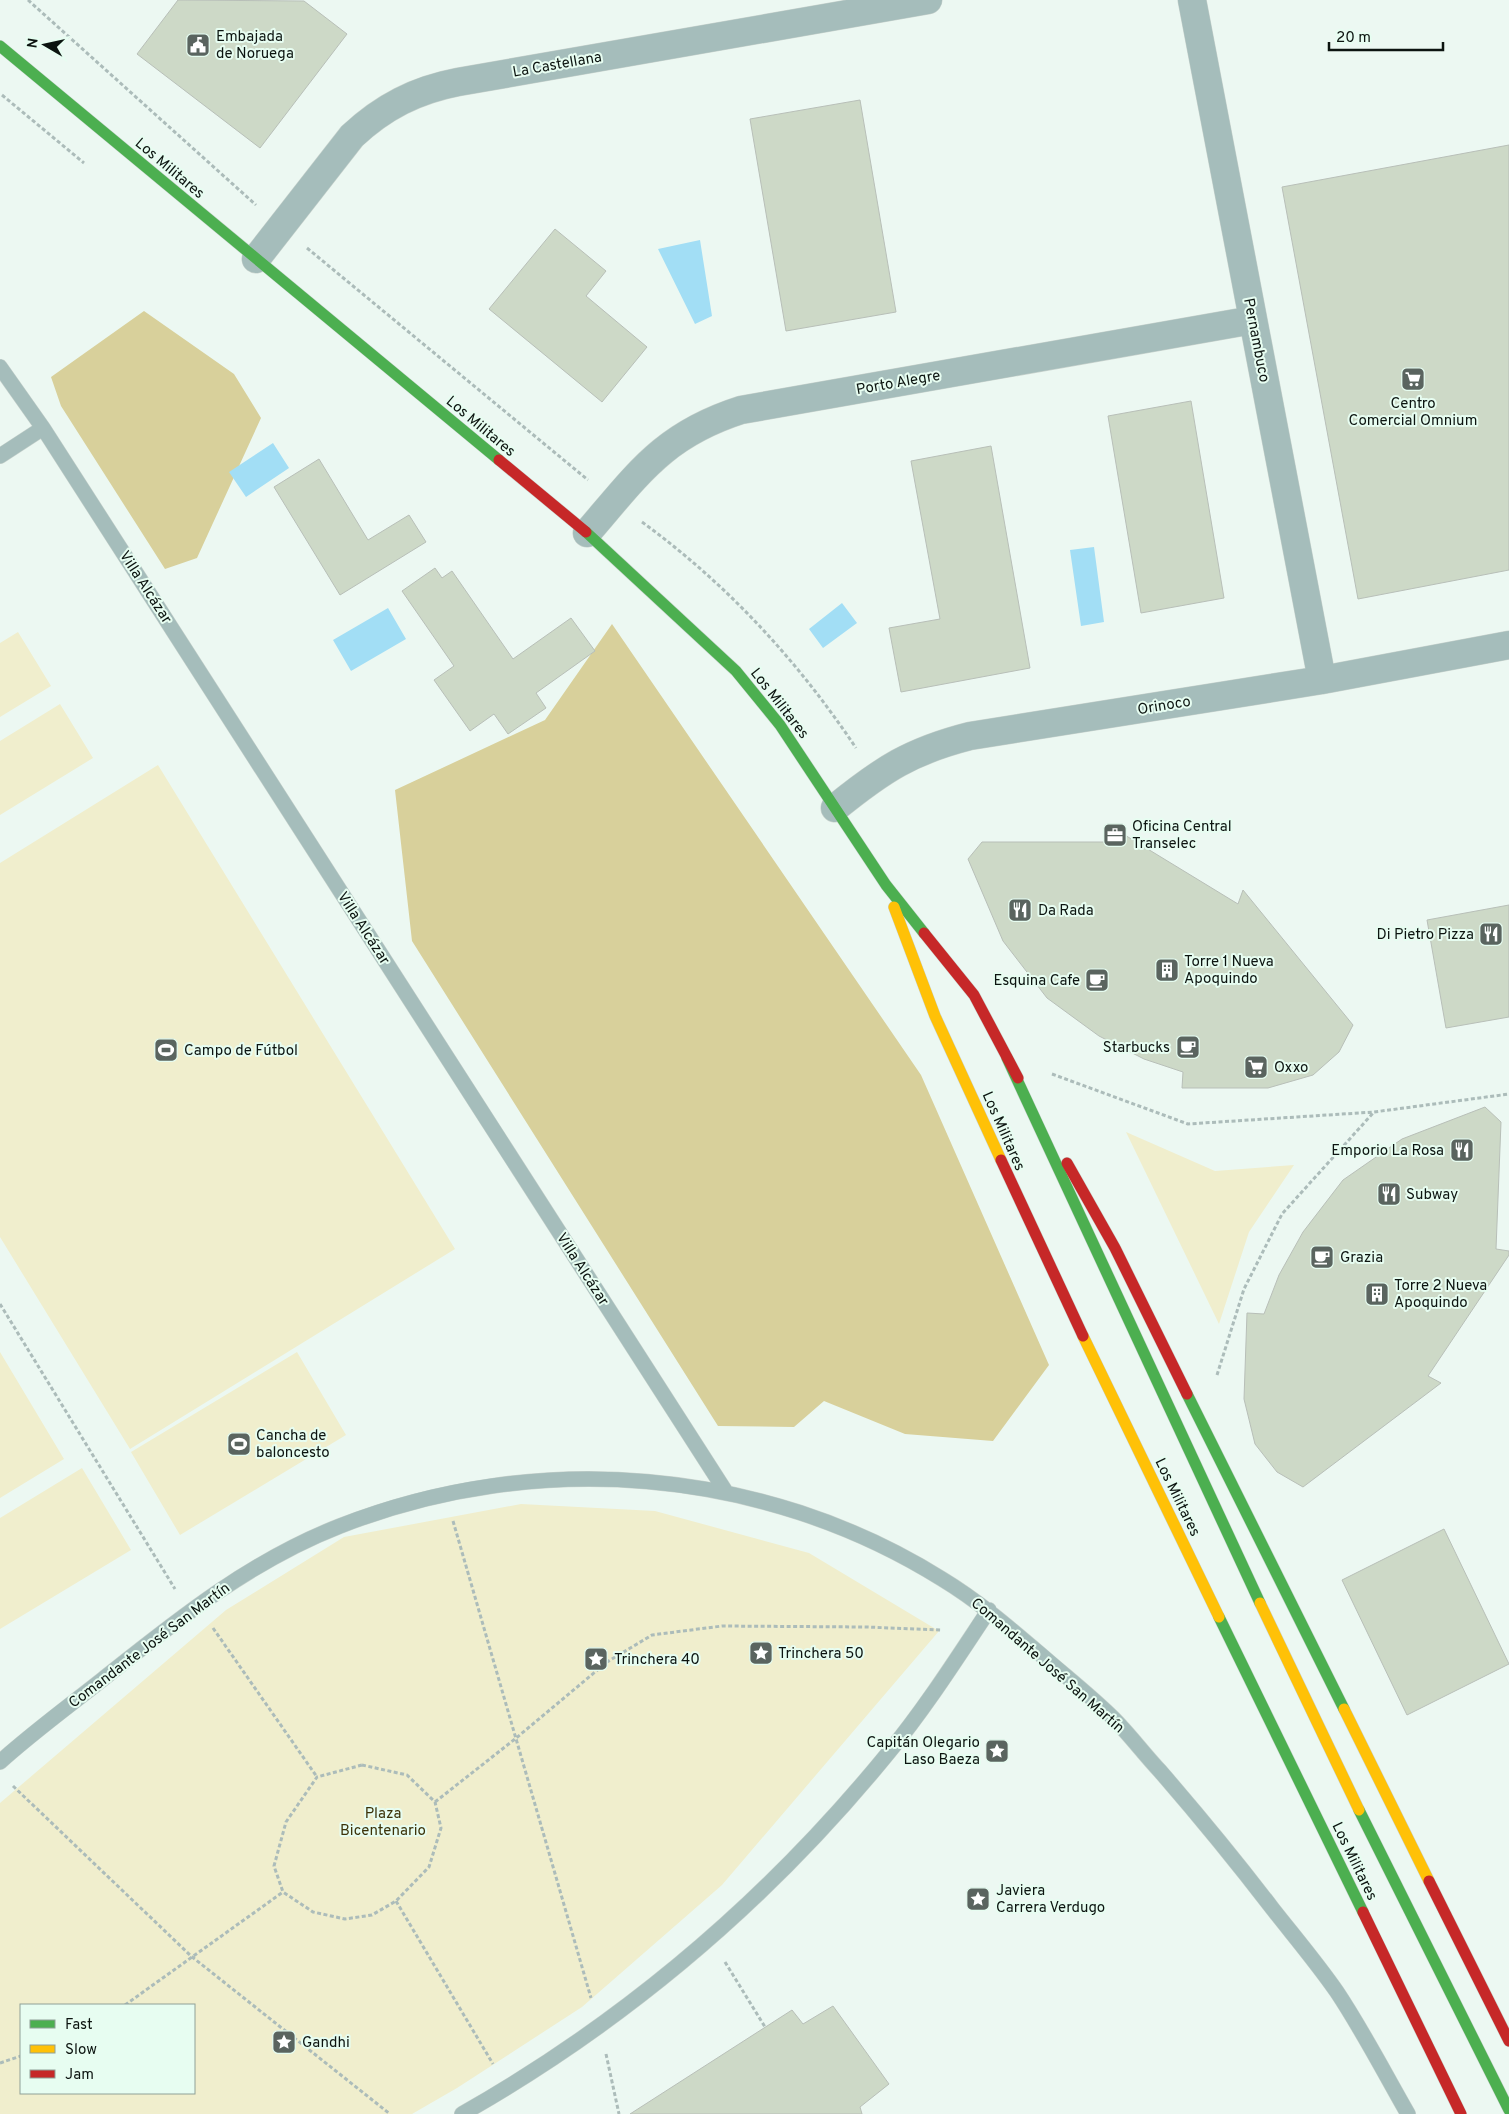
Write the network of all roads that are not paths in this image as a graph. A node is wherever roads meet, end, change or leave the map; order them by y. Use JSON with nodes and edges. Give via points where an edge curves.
{"nodes":[{"id":1,"x":928,"y":0,"type":"edge"},
{"id":2,"x":1192,"y":0,"type":"edge"},
{"id":3,"x":0,"y":46,"type":"edge"},
{"id":4,"x":256,"y":259,"type":"junction"},
{"id":5,"x":1254,"y":320,"type":"junction"},
{"id":6,"x":0,"y":367,"type":"edge"},
{"id":7,"x":43,"y":428,"type":"junction"},
{"id":8,"x":0,"y":456,"type":"edge"},
{"id":9,"x":587,"y":533,"type":"junction"},
{"id":10,"x":1509,"y":645,"type":"edge"},
{"id":11,"x":1322,"y":680,"type":"junction"},
{"id":12,"x":835,"y":808,"type":"junction"},
{"id":13,"x":886,"y":884,"type":"junction"},
{"id":14,"x":1007,"y":1058,"type":"junction"},
{"id":15,"x":726,"y":1492,"type":"junction"},
{"id":16,"x":990,"y":1610,"type":"junction"},
{"id":17,"x":0,"y":1762,"type":"edge"},
{"id":18,"x":1509,"y":2042,"type":"edge"},
{"id":19,"x":1509,"y":2110,"type":"edge"},
{"id":20,"x":462,"y":2114,"type":"edge"},
{"id":21,"x":1408,"y":2114,"type":"edge"},
{"id":22,"x":1461,"y":2114,"type":"edge"}],
"edges":[{"from":1,"to":4,"type":"street","name":"La Castellana","via":[[435,86],[392,104],[352,136]]},
{"from":2,"to":5,"type":"street","name":"Pernambuco"},
{"from":3,"to":4,"type":"main road","name":"Los Militares"},
{"from":4,"to":9,"type":"main road","name":"Los Militares"},
{"from":5,"to":9,"type":"street","name":"Porto Alegre","via":[[741,410],[694,428],[654,456]]},
{"from":5,"to":11,"type":"street","name":"Pernambuco"},
{"from":6,"to":7,"type":"lane","name":"Villa Alcázar"},
{"from":7,"to":8,"type":"lane"},
{"from":7,"to":15,"type":"lane","name":"Villa Alcázar"},
{"from":9,"to":12,"type":"main road","name":"Los Militares","via":[[736,671],[780,725]]},
{"from":10,"to":11,"type":"street","name":"Orinoco"},
{"from":11,"to":12,"type":"street","name":"Orinoco","via":[[970,736],[905,758],[874,776]]},
{"from":12,"to":13,"type":"main road","name":"Los Militares"},
{"from":13,"to":14,"type":"main road","name":"Los Militares","via":[[974,995]]},
{"from":13,"to":22,"type":"main road","name":"Los Militares","via":[[935,1016],[1052,1273]]},
{"from":14,"to":18,"type":"main road","name":"Los Militares","via":[[1115,1248]]},
{"from":14,"to":19,"type":"main road","via":[[1263,1612]]},
{"from":15,"to":16,"type":"lane","name":"Comandante José San Martín","via":[[782,1506],[837,1525],[890,1549]]},
{"from":15,"to":17,"type":"lane","name":"Comandante José San Martín","via":[[646,1481],[566,1478],[512,1482],[391,1508],[338,1527],[236,1578],[188,1611]]},
{"from":16,"to":20,"type":"lane","via":[[890,1751],[774,1879],[656,1984],[507,2088]]},
{"from":16,"to":21,"type":"lane","name":"Comandante José San Martín","via":[[1113,1718],[1221,1841],[1338,1993]]}]}
